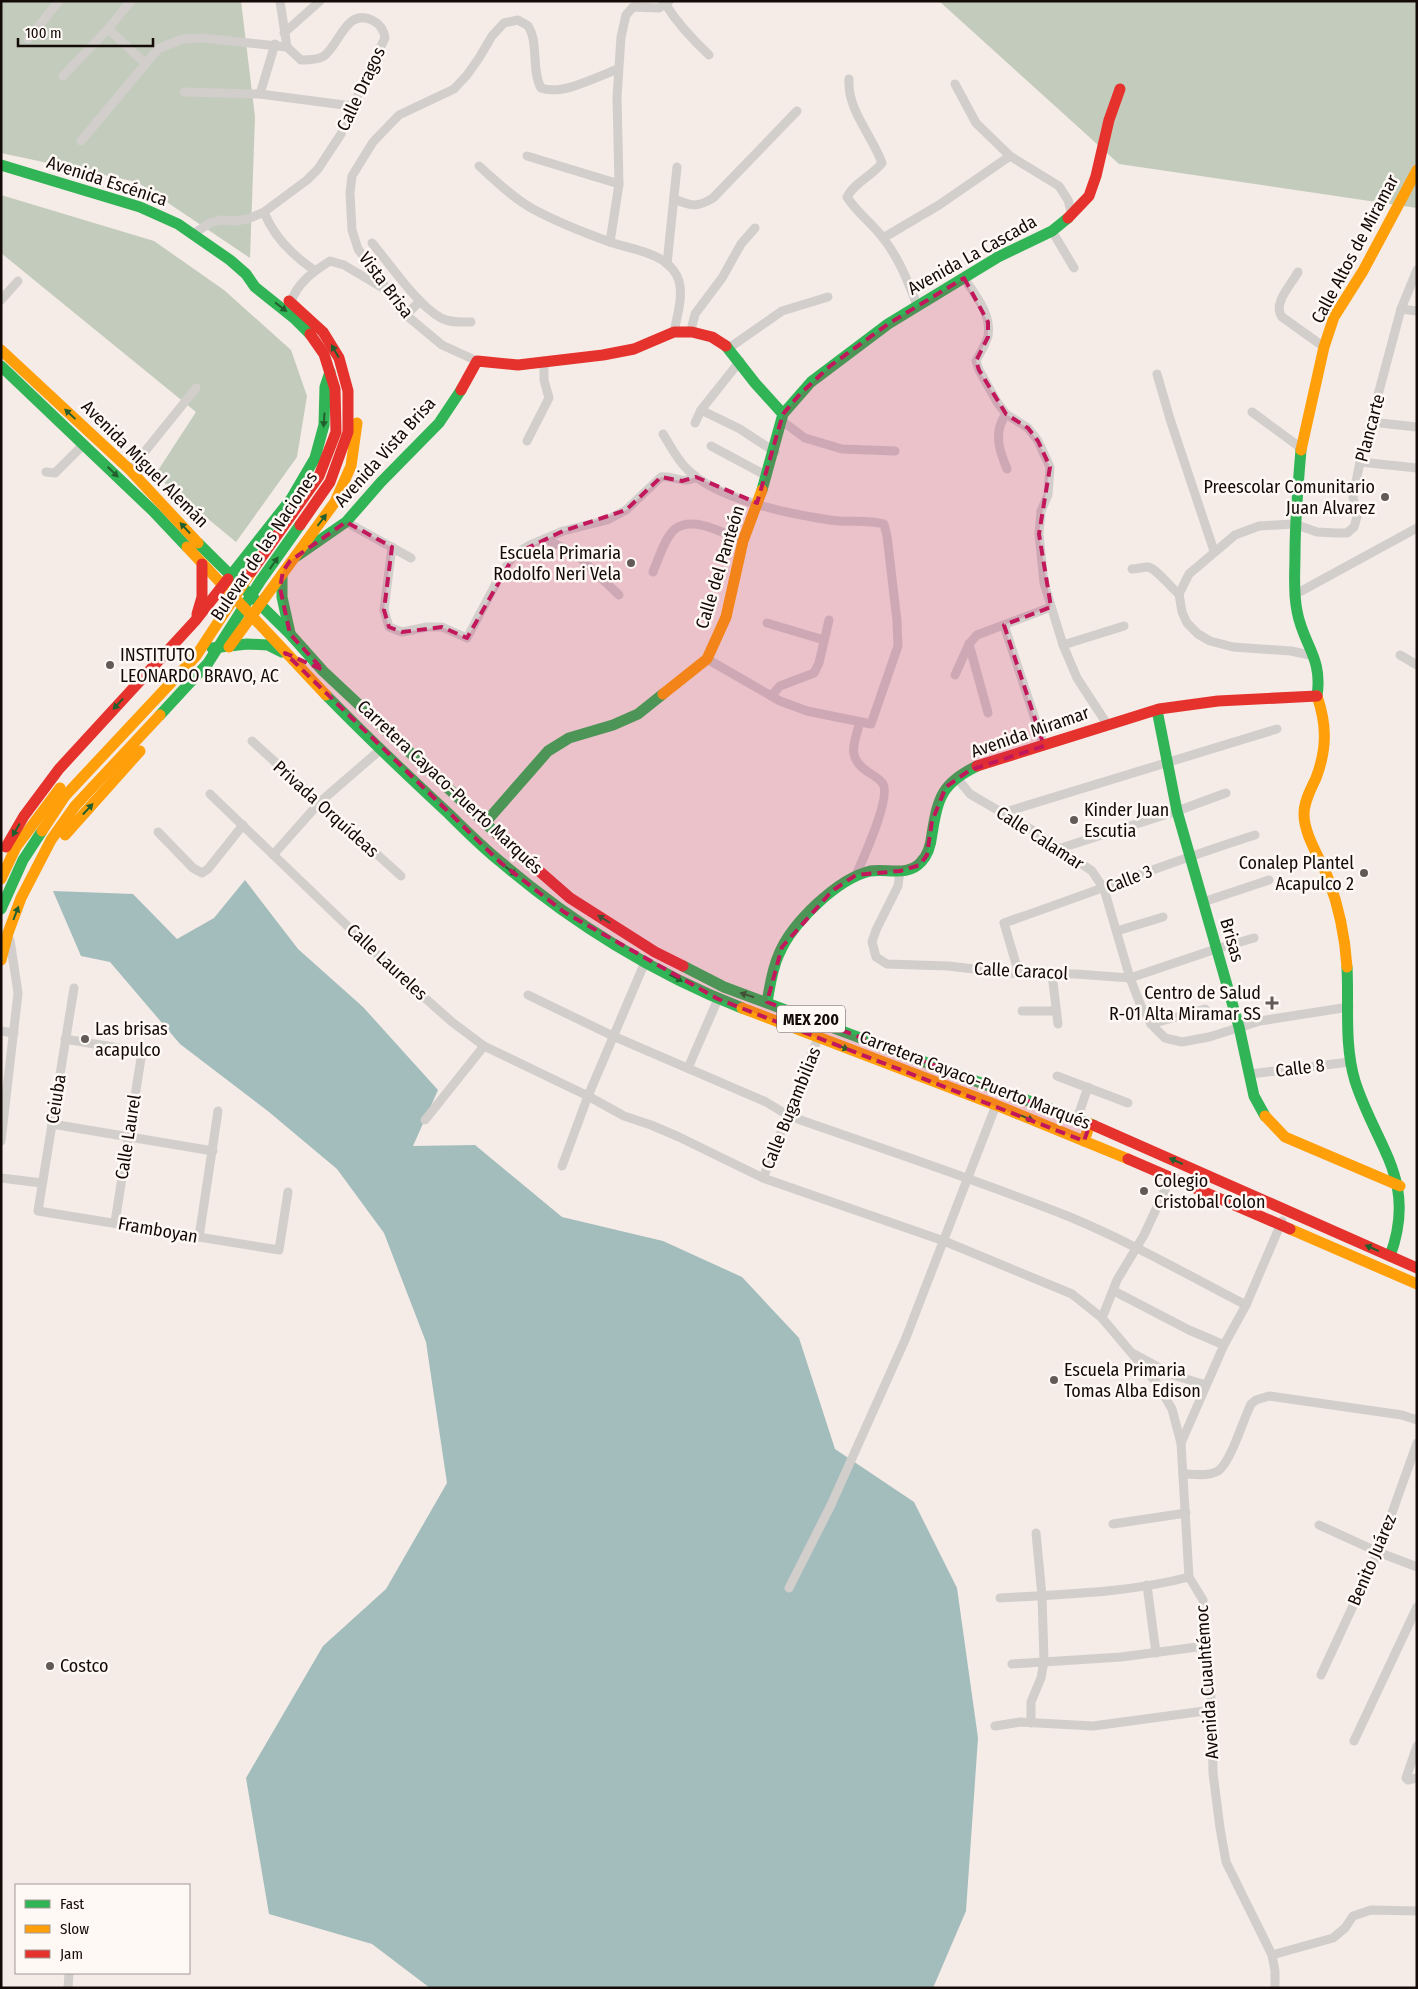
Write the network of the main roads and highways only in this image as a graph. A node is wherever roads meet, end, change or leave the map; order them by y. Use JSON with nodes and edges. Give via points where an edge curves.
{"nodes":[{"id":1,"x":1120,"y":89,"type":"dead end"},
{"id":2,"x":1,"y":164,"type":"edge"},
{"id":3,"x":1417,"y":170,"type":"edge"},
{"id":4,"x":246,"y":274,"type":"junction"},
{"id":5,"x":1,"y":350,"type":"edge"},
{"id":6,"x":1,"y":366,"type":"edge"},
{"id":7,"x":330,"y":372,"type":"junction"},
{"id":8,"x":348,"y":391,"type":"junction"},
{"id":9,"x":782,"y":418,"type":"junction"},
{"id":10,"x":325,"y":479,"type":"junction"},
{"id":11,"x":255,"y":545,"type":"junction"},
{"id":12,"x":207,"y":552,"type":"junction"},
{"id":13,"x":290,"y":561,"type":"junction"},
{"id":14,"x":202,"y":564,"type":"junction"},
{"id":15,"x":283,"y":571,"type":"junction"},
{"id":16,"x":231,"y":576,"type":"junction"},
{"id":17,"x":224,"y":586,"type":"junction"},
{"id":18,"x":261,"y":605,"type":"junction"},
{"id":19,"x":252,"y":617,"type":"junction"},
{"id":20,"x":195,"y":622,"type":"junction"},
{"id":21,"x":290,"y":634,"type":"junction"},
{"id":22,"x":220,"y":658,"type":"junction"},
{"id":23,"x":299,"y":668,"type":"junction"},
{"id":24,"x":1317,"y":696,"type":"junction"},
{"id":25,"x":1157,"y":710,"type":"junction"},
{"id":26,"x":383,"y":747,"type":"junction"},
{"id":27,"x":484,"y":823,"type":"junction"},
{"id":28,"x":1,"y":855,"type":"edge"},
{"id":29,"x":44,"y":858,"type":"junction"},
{"id":30,"x":534,"y":868,"type":"junction"},
{"id":31,"x":1,"y":879,"type":"edge"},
{"id":32,"x":1,"y":909,"type":"edge"},
{"id":33,"x":1,"y":960,"type":"edge"},
{"id":34,"x":767,"y":1002,"type":"junction"},
{"id":35,"x":1090,"y":1124,"type":"junction"},
{"id":36,"x":1084,"y":1141,"type":"junction"},
{"id":37,"x":1400,"y":1186,"type":"junction"},
{"id":38,"x":1390,"y":1256,"type":"junction"},
{"id":39,"x":1417,"y":1268,"type":"edge"},
{"id":40,"x":1417,"y":1284,"type":"edge"}],
"edges":[{"from":1,"to":9,"type":"main road","name":"Avenida La Cascada","via":[[1089,196],[1072,215],[1052,231],[998,257],[888,324],[811,382]]},
{"from":2,"to":4,"type":"main road","name":"Avenida Escénica","via":[[140,207],[178,224]]},
{"from":3,"to":24,"type":"main road","name":"Calle Altos de Miramar","via":[[1363,271],[1334,317],[1301,448],[1293,580],[1297,613],[1319,675]]},
{"from":4,"to":7,"type":"main road","name":"Bulevar de las Naciones","one_way":true,"via":[[255,287],[295,318],[313,337]]},
{"from":8,"to":4,"type":"main road","name":"Bulevar de las Naciones","one_way":true,"via":[[339,358],[323,332],[291,302],[259,278]]},
{"from":12,"to":5,"type":"main road","name":"Avenida Miguel Alemán","one_way":true,"via":[[130,470]]},
{"from":6,"to":14,"type":"main road","name":"Avenida Miguel Alemán","one_way":true,"via":[[153,511]]},
{"from":7,"to":10,"type":"main road","name":"Bulevar de las Naciones","via":[[335,389],[336,432]]},
{"from":7,"to":11,"type":"main road","one_way":true,"via":[[324,387],[324,425],[315,458],[291,499]]},
{"from":8,"to":10,"type":"main road","name":"Bulevar de las Naciones","via":[[348,432]]},
{"from":13,"to":8,"type":"main road","one_way":true,"via":[[335,502],[351,466],[358,426]]},
{"from":9,"to":13,"type":"main road","name":"Avenida Vista Brisa","via":[[728,348],[712,337],[692,332],[674,332],[634,350],[518,365],[477,361],[439,423],[380,482],[346,522]]},
{"from":9,"to":27,"type":"main road","name":"Calle del Panteón","via":[[775,452],[743,541],[726,617],[706,660],[638,714],[569,738],[548,751]]},
{"from":29,"to":10,"type":"main road","name":"Bulevar de las Naciones","one_way":true,"via":[[51,840],[75,806],[208,664]]},
{"from":10,"to":32,"type":"main road","name":"Bulevar de las Naciones","via":[[236,593],[196,656],[65,796],[23,860]]},
{"from":11,"to":12,"type":"main road","via":[[228,559]]},
{"from":11,"to":16,"type":"main road"},
{"from":12,"to":16,"type":"main road","name":"Avenida Miguel Alemán"},
{"from":13,"to":15,"type":"main road"},
{"from":14,"to":17,"type":"main road","name":"Avenida Miguel Alemán"},
{"from":14,"to":20,"type":"main road","via":[[202,597]]},
{"from":15,"to":18,"type":"main road"},
{"from":15,"to":21,"type":"main road","via":[[280,588]]},
{"from":16,"to":17,"type":"main road"},
{"from":16,"to":18,"type":"main road","name":"Avenida Miguel Alemán"},
{"from":17,"to":19,"type":"main road","name":"Avenida Miguel Alemán"},
{"from":17,"to":20,"type":"main road"},
{"from":18,"to":19,"type":"main road"},
{"from":18,"to":21,"type":"main road","name":"Carretera Cayaco-Puerto Marqués","number":"MEX 200"},
{"from":19,"to":22,"type":"main road"},
{"from":19,"to":23,"type":"main road","name":"Carretera Cayaco-Puerto Marqués","number":"MEX 200"},
{"from":20,"to":28,"type":"main road","one_way":true,"via":[[59,769],[24,816]]},
{"from":21,"to":27,"type":"main road","name":"Carretera Cayaco-Puerto Marqués","number":"MEX 200","via":[[324,671]]},
{"from":22,"to":23,"type":"main road","via":[[236,653],[258,653]]},
{"from":29,"to":22,"type":"main road","one_way":true},
{"from":23,"to":26,"type":"main road","name":"Carretera Cayaco-Puerto Marqués","number":"MEX 200"},
{"from":24,"to":25,"type":"main road","name":"Avenida Miramar","via":[[1200,702]]},
{"from":24,"to":37,"type":"main road","via":[[1327,730],[1324,754],[1307,796],[1304,816],[1340,916],[1346,953],[1350,1062],[1358,1091],[1393,1163]]},
{"from":25,"to":34,"type":"main road","name":"Avenida Miramar","via":[[998,759],[957,778],[941,793],[932,821],[927,855],[920,865],[900,871],[872,871],[856,875],[832,891],[782,947]]},
{"from":25,"to":37,"type":"main road","name":"Brisas","via":[[1176,812],[1239,1027],[1258,1104],[1268,1121],[1285,1137]]},
{"from":26,"to":30,"type":"main road","via":[[496,848]]},
{"from":26,"to":31,"type":"main road","via":[[305,666],[289,655],[268,645],[247,644],[203,650],[177,667],[59,789],[16,847]]},
{"from":26,"to":36,"type":"main road","name":"Carretera Cayaco-Puerto Marqués","number":"MEX 200","one_way":true,"via":[[501,863],[564,912],[645,962],[718,999]]},
{"from":27,"to":30,"type":"main road","name":"Carretera Cayaco-Puerto Marqués","number":"MEX 200"},
{"from":33,"to":29,"type":"main road","name":"Bulevar de las Naciones","one_way":true,"via":[[21,898]]},
{"from":34,"to":30,"type":"main road","name":"Carretera Cayaco-Puerto Marqués","number":"MEX 200","one_way":true,"via":[[724,988],[655,952],[570,898]]},
{"from":34,"to":35,"type":"main road","name":"Carretera Cayaco-Puerto Marqués","number":"MEX 200"},
{"from":35,"to":36,"type":"main road"},
{"from":38,"to":35,"type":"main road","name":"Carretera Cayaco-Puerto Marqués","number":"MEX 200","one_way":true},
{"from":36,"to":40,"type":"main road","name":"Carretera Cayaco-Puerto Marqués","number":"MEX 200"},
{"from":37,"to":38,"type":"main road","via":[[1401,1226]]},
{"from":38,"to":39,"type":"main road","name":"Carretera Cayaco-Puerto Marqués","number":"MEX 200"}]}
